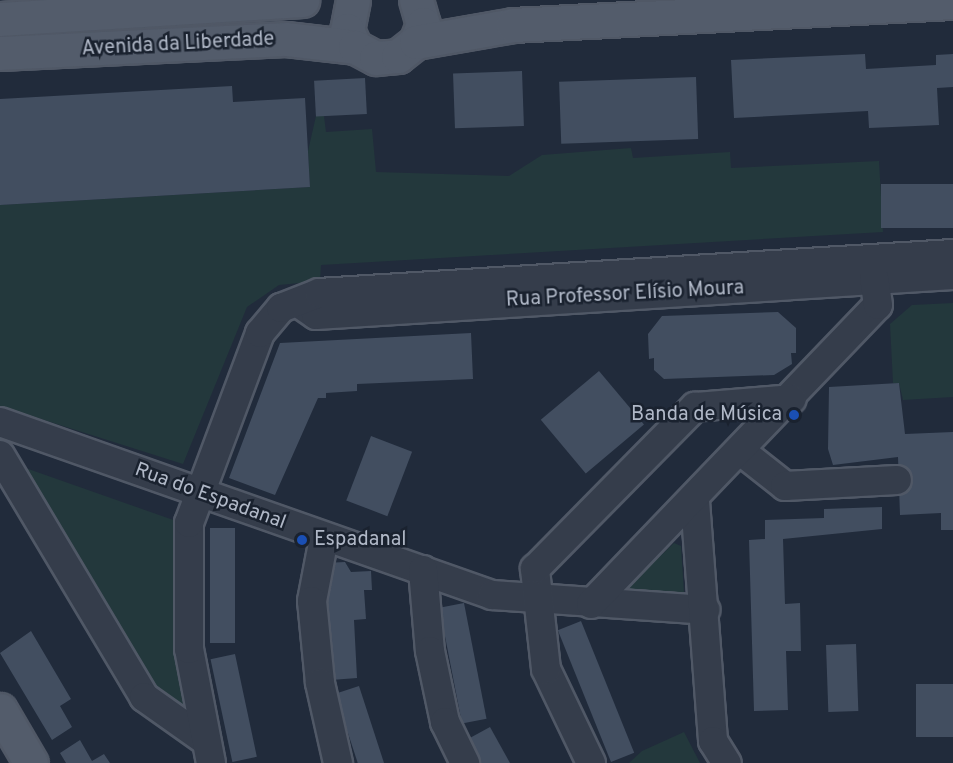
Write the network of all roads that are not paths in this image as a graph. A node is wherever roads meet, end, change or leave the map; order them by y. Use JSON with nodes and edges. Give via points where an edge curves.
{"nodes":[{"id":1,"x":302,"y":0,"type":"edge"},
{"id":2,"x":353,"y":0,"type":"edge"},
{"id":3,"x":416,"y":0,"type":"edge"},
{"id":4,"x":953,"y":2,"type":"edge"},
{"id":5,"x":0,"y":19,"type":"edge"},
{"id":6,"x":416,"y":42,"type":"junction"},
{"id":7,"x":356,"y":47,"type":"junction"},
{"id":8,"x":0,"y":53,"type":"edge"},
{"id":9,"x":953,"y":254,"type":"edge"},
{"id":10,"x":953,"y":275,"type":"edge"},
{"id":11,"x":874,"y":278,"type":"junction"},
{"id":12,"x":300,"y":304,"type":"junction"},
{"id":13,"x":792,"y":399,"type":"junction"},
{"id":14,"x":0,"y":422,"type":"edge"},
{"id":15,"x":742,"y":452,"type":"junction"},
{"id":16,"x":0,"y":455,"type":"edge"},
{"id":17,"x":897,"y":480,"type":"dead end"},
{"id":18,"x":197,"y":493,"type":"junction"},
{"id":19,"x":695,"y":501,"type":"junction"},
{"id":20,"x":324,"y":538,"type":"junction"},
{"id":21,"x":423,"y":570,"type":"junction"},
{"id":22,"x":538,"y":600,"type":"junction"},
{"id":23,"x":591,"y":604,"type":"junction"},
{"id":24,"x":705,"y":610,"type":"junction"},
{"id":25,"x":0,"y":710,"type":"edge"},
{"id":26,"x":206,"y":750,"type":"edge"},
{"id":27,"x":31,"y":763,"type":"edge"},
{"id":28,"x":338,"y":763,"type":"edge"},
{"id":29,"x":465,"y":763,"type":"edge"},
{"id":30,"x":591,"y":763,"type":"edge"},
{"id":31,"x":728,"y":763,"type":"edge"}],
"edges":[{"from":1,"to":5,"type":"main road","name":"Avenida da Liberdade"},
{"from":2,"to":7,"type":"main road","via":[[346,30]]},
{"from":3,"to":6,"type":"main road","via":[[423,24]]},
{"from":4,"to":6,"type":"main road","name":"Avenida da Liberdade","via":[[513,25]]},
{"from":6,"to":7,"type":"main road","name":"Avenida da Liberdade","via":[[398,56],[376,58]]},
{"from":7,"to":8,"type":"main road","name":"Avenida da Liberdade","via":[[286,39]]},
{"from":9,"to":12,"type":"street","name":"Rua Professor Elísio Moura","via":[[319,293]]},
{"from":10,"to":11,"type":"street","name":"Rua Professor Elísio Moura"},
{"from":11,"to":12,"type":"street","name":"Rua Professor Elísio Moura","via":[[316,315]]},
{"from":11,"to":13,"type":"street","via":[[878,305]]},
{"from":12,"to":18,"type":"street","name":"Rua Professor Elísio Moura","via":[[281,308],[260,333]]},
{"from":13,"to":15,"type":"street"},
{"from":13,"to":22,"type":"street","via":[[695,406],[535,569]]},
{"from":14,"to":18,"type":"street","name":"Rua do Espadanal"},
{"from":15,"to":17,"type":"street","via":[[785,486]]},
{"from":15,"to":19,"type":"street"},
{"from":16,"to":26,"type":"street","via":[[144,697]]},
{"from":18,"to":20,"type":"street","name":"Rua do Espadanal"},
{"from":18,"to":26,"type":"street","name":"Rua Professor Elísio Moura","via":[[189,523],[189,649]]},
{"from":19,"to":23,"type":"street"},
{"from":19,"to":24,"type":"street"},
{"from":20,"to":21,"type":"street","name":"Rua do Espadanal"},
{"from":20,"to":28,"type":"street","via":[[312,601],[320,683]]},
{"from":21,"to":22,"type":"street","name":"Rua do Espadanal","via":[[492,595]]},
{"from":21,"to":29,"type":"street","via":[[434,671],[445,722]]},
{"from":22,"to":23,"type":"street","name":"Rua do Espadanal"},
{"from":22,"to":30,"type":"street","via":[[546,669]]},
{"from":23,"to":24,"type":"street","name":"Rua do Espadanal"},
{"from":24,"to":31,"type":"street","via":[[713,741]]},
{"from":25,"to":27,"type":"main road"}]}
